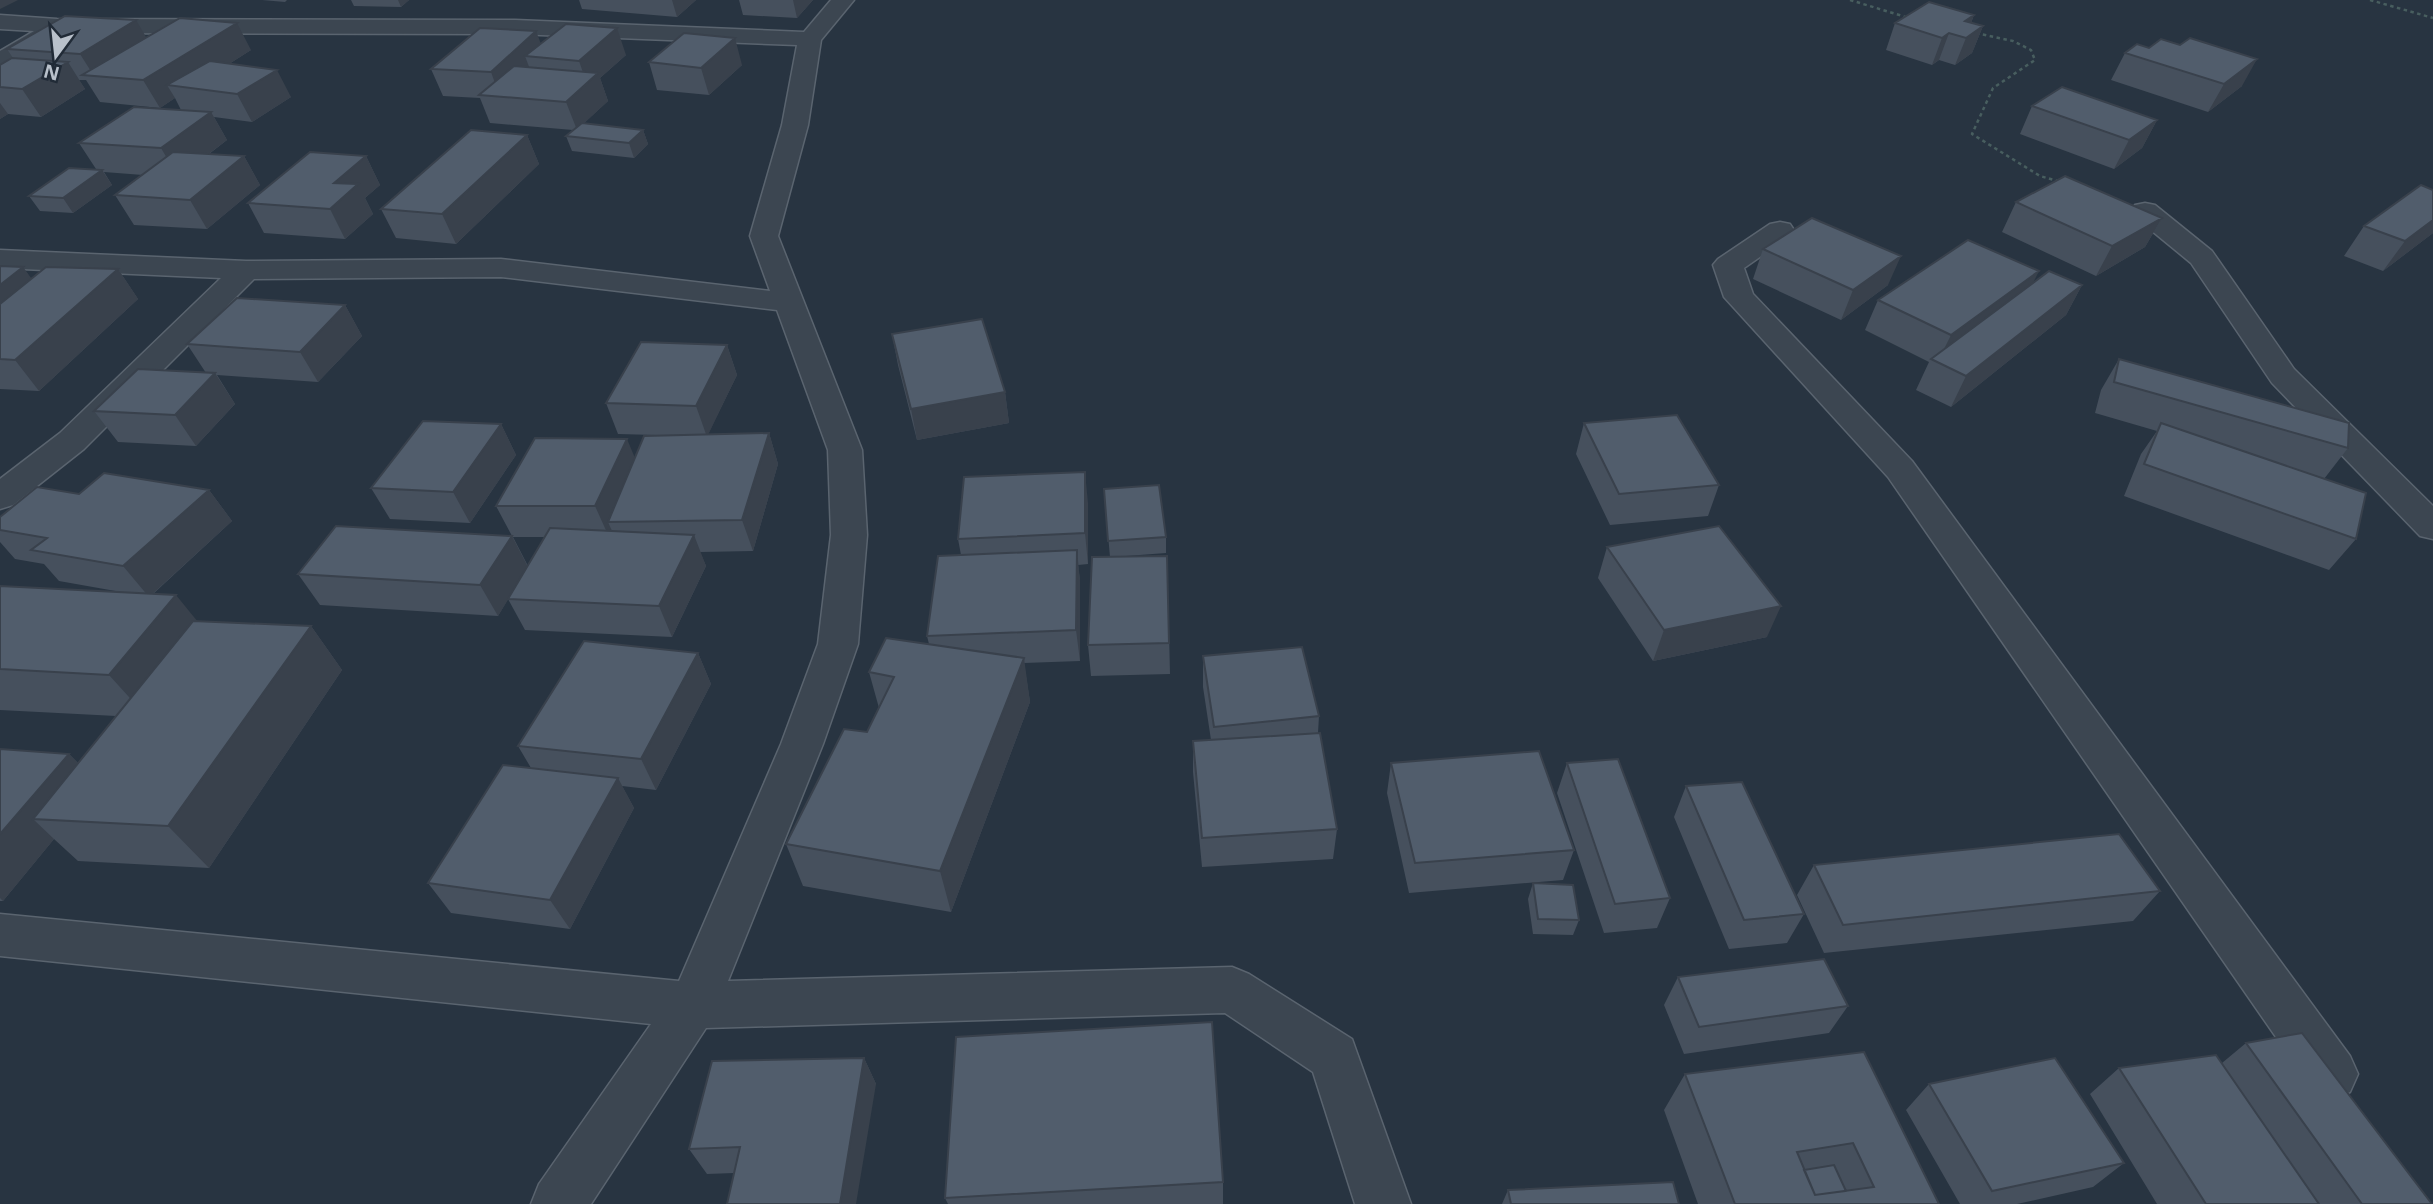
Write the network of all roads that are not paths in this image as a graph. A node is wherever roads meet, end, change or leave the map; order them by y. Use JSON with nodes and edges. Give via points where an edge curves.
{"nodes":[{"id":1,"x":843,"y":0,"type":"edge"},
{"id":2,"x":531,"y":9,"type":"dead end"},
{"id":3,"x":0,"y":22,"type":"edge"},
{"id":4,"x":58,"y":26,"type":"junction"},
{"id":5,"x":515,"y":27,"type":"junction"},
{"id":6,"x":810,"y":39,"type":"junction"},
{"id":7,"x":0,"y":61,"type":"edge"},
{"id":8,"x":2145,"y":211,"type":"edge"},
{"id":9,"x":1780,"y":230,"type":"dead end"},
{"id":10,"x":0,"y":259,"type":"edge"},
{"id":11,"x":246,"y":270,"type":"junction"},
{"id":12,"x":791,"y":303,"type":"junction"},
{"id":13,"x":0,"y":497,"type":"edge"},
{"id":14,"x":2433,"y":527,"type":"edge"},
{"id":15,"x":0,"y":935,"type":"edge"},
{"id":16,"x":693,"y":1005,"type":"junction"},
{"id":17,"x":2352,"y":1102,"type":"edge"},
{"id":18,"x":559,"y":1204,"type":"edge"},
{"id":19,"x":1383,"y":1204,"type":"edge"}],
"edges":[{"from":1,"to":6,"type":"street"},
{"from":2,"to":5,"type":"street"},
{"from":3,"to":4,"type":"street"},
{"from":4,"to":5,"type":"street"},
{"from":4,"to":7,"type":"street"},
{"from":5,"to":6,"type":"street"},
{"from":6,"to":12,"type":"street","via":[[795,125],[764,236]]},
{"from":8,"to":14,"type":"street","via":[[2203,257],[2283,376]]},
{"from":9,"to":17,"type":"street","via":[[1728,265],[1739,297],[1900,469]]},
{"from":10,"to":11,"type":"street"},
{"from":11,"to":12,"type":"street","via":[[501,268]]},
{"from":11,"to":13,"type":"street","via":[[72,441]]},
{"from":12,"to":16,"type":"street","via":[[845,450],[849,535],[838,644],[802,744]]},
{"from":15,"to":16,"type":"street"},
{"from":16,"to":18,"type":"street"},
{"from":16,"to":19,"type":"street","via":[[1232,990],[1334,1056]]}]}
